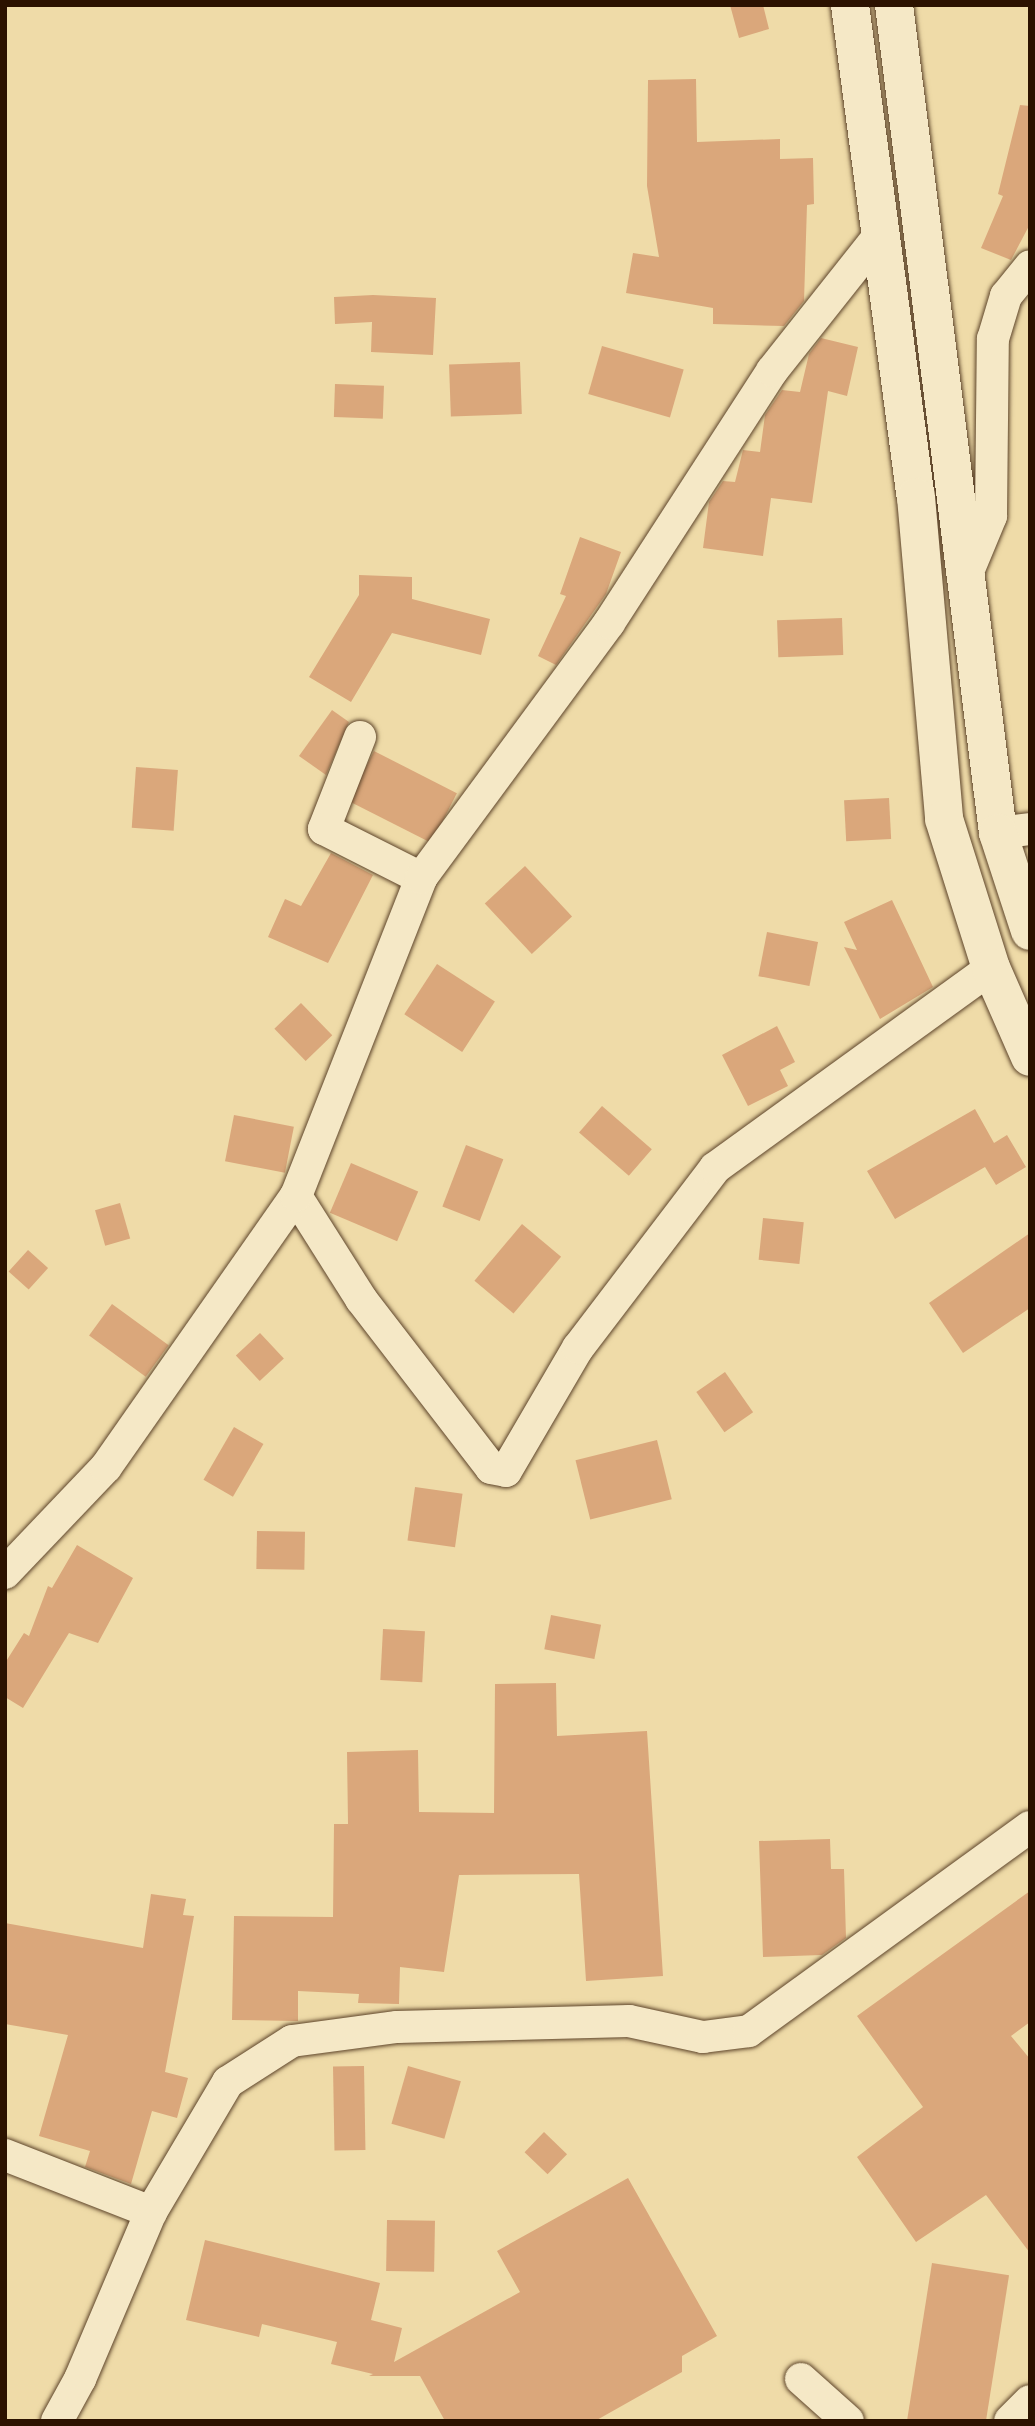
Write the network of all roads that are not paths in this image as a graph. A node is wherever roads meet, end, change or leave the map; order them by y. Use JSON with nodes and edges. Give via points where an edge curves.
{"nodes":[{"id":1,"x":850,"y":5,"type":"edge"},
{"id":2,"x":894,"y":5,"type":"edge"},
{"id":3,"x":882,"y":232,"type":"junction"},
{"id":4,"x":1030,"y":266,"type":"edge"},
{"id":5,"x":967,"y":574,"type":"junction"},
{"id":6,"x":360,"y":737,"type":"dead end"},
{"id":7,"x":1014,"y":831,"type":"edge"},
{"id":8,"x":421,"y":878,"type":"junction"},
{"id":9,"x":1030,"y":931,"type":"edge"},
{"id":10,"x":991,"y":968,"type":"junction"},
{"id":11,"x":1030,"y":1057,"type":"edge"},
{"id":12,"x":296,"y":1196,"type":"junction"},
{"id":13,"x":5,"y":1573,"type":"edge"},
{"id":14,"x":1030,"y":1827,"type":"edge"},
{"id":15,"x":5,"y":2155,"type":"edge"},
{"id":16,"x":151,"y":2211,"type":"junction"},
{"id":17,"x":801,"y":2379,"type":"dead end"},
{"id":18,"x":1030,"y":2400,"type":"edge"},
{"id":19,"x":57,"y":2421,"type":"edge"},
{"id":20,"x":848,"y":2421,"type":"edge"},
{"id":21,"x":1010,"y":2421,"type":"edge"}],
"edges":[{"from":1,"to":3,"type":"main road"},
{"from":2,"to":5,"type":"main road"},
{"from":3,"to":8,"type":"street","via":[[772,371],[609,623]]},
{"from":3,"to":10,"type":"main road","via":[[916,497],[944,819]]},
{"from":4,"to":5,"type":"street","via":[[1006,296],[993,339],[991,516]]},
{"from":5,"to":7,"type":"main road"},
{"from":6,"to":8,"type":"street","via":[[324,830]]},
{"from":7,"to":9,"type":"main road"},
{"from":8,"to":12,"type":"street"},
{"from":10,"to":11,"type":"main road"},
{"from":10,"to":12,"type":"street","via":[[715,1168],[578,1348],[506,1471],[491,1468],[369,1309]]},
{"from":12,"to":13,"type":"street","via":[[106,1467]]},
{"from":14,"to":16,"type":"street","via":[[748,2031],[703,2037],[629,2021],[397,2027],[292,2041],[228,2082]]},
{"from":15,"to":16,"type":"street"},
{"from":16,"to":19,"type":"street","via":[[80,2379]]},
{"from":17,"to":20,"type":"street"},
{"from":18,"to":21,"type":"street"}]}
